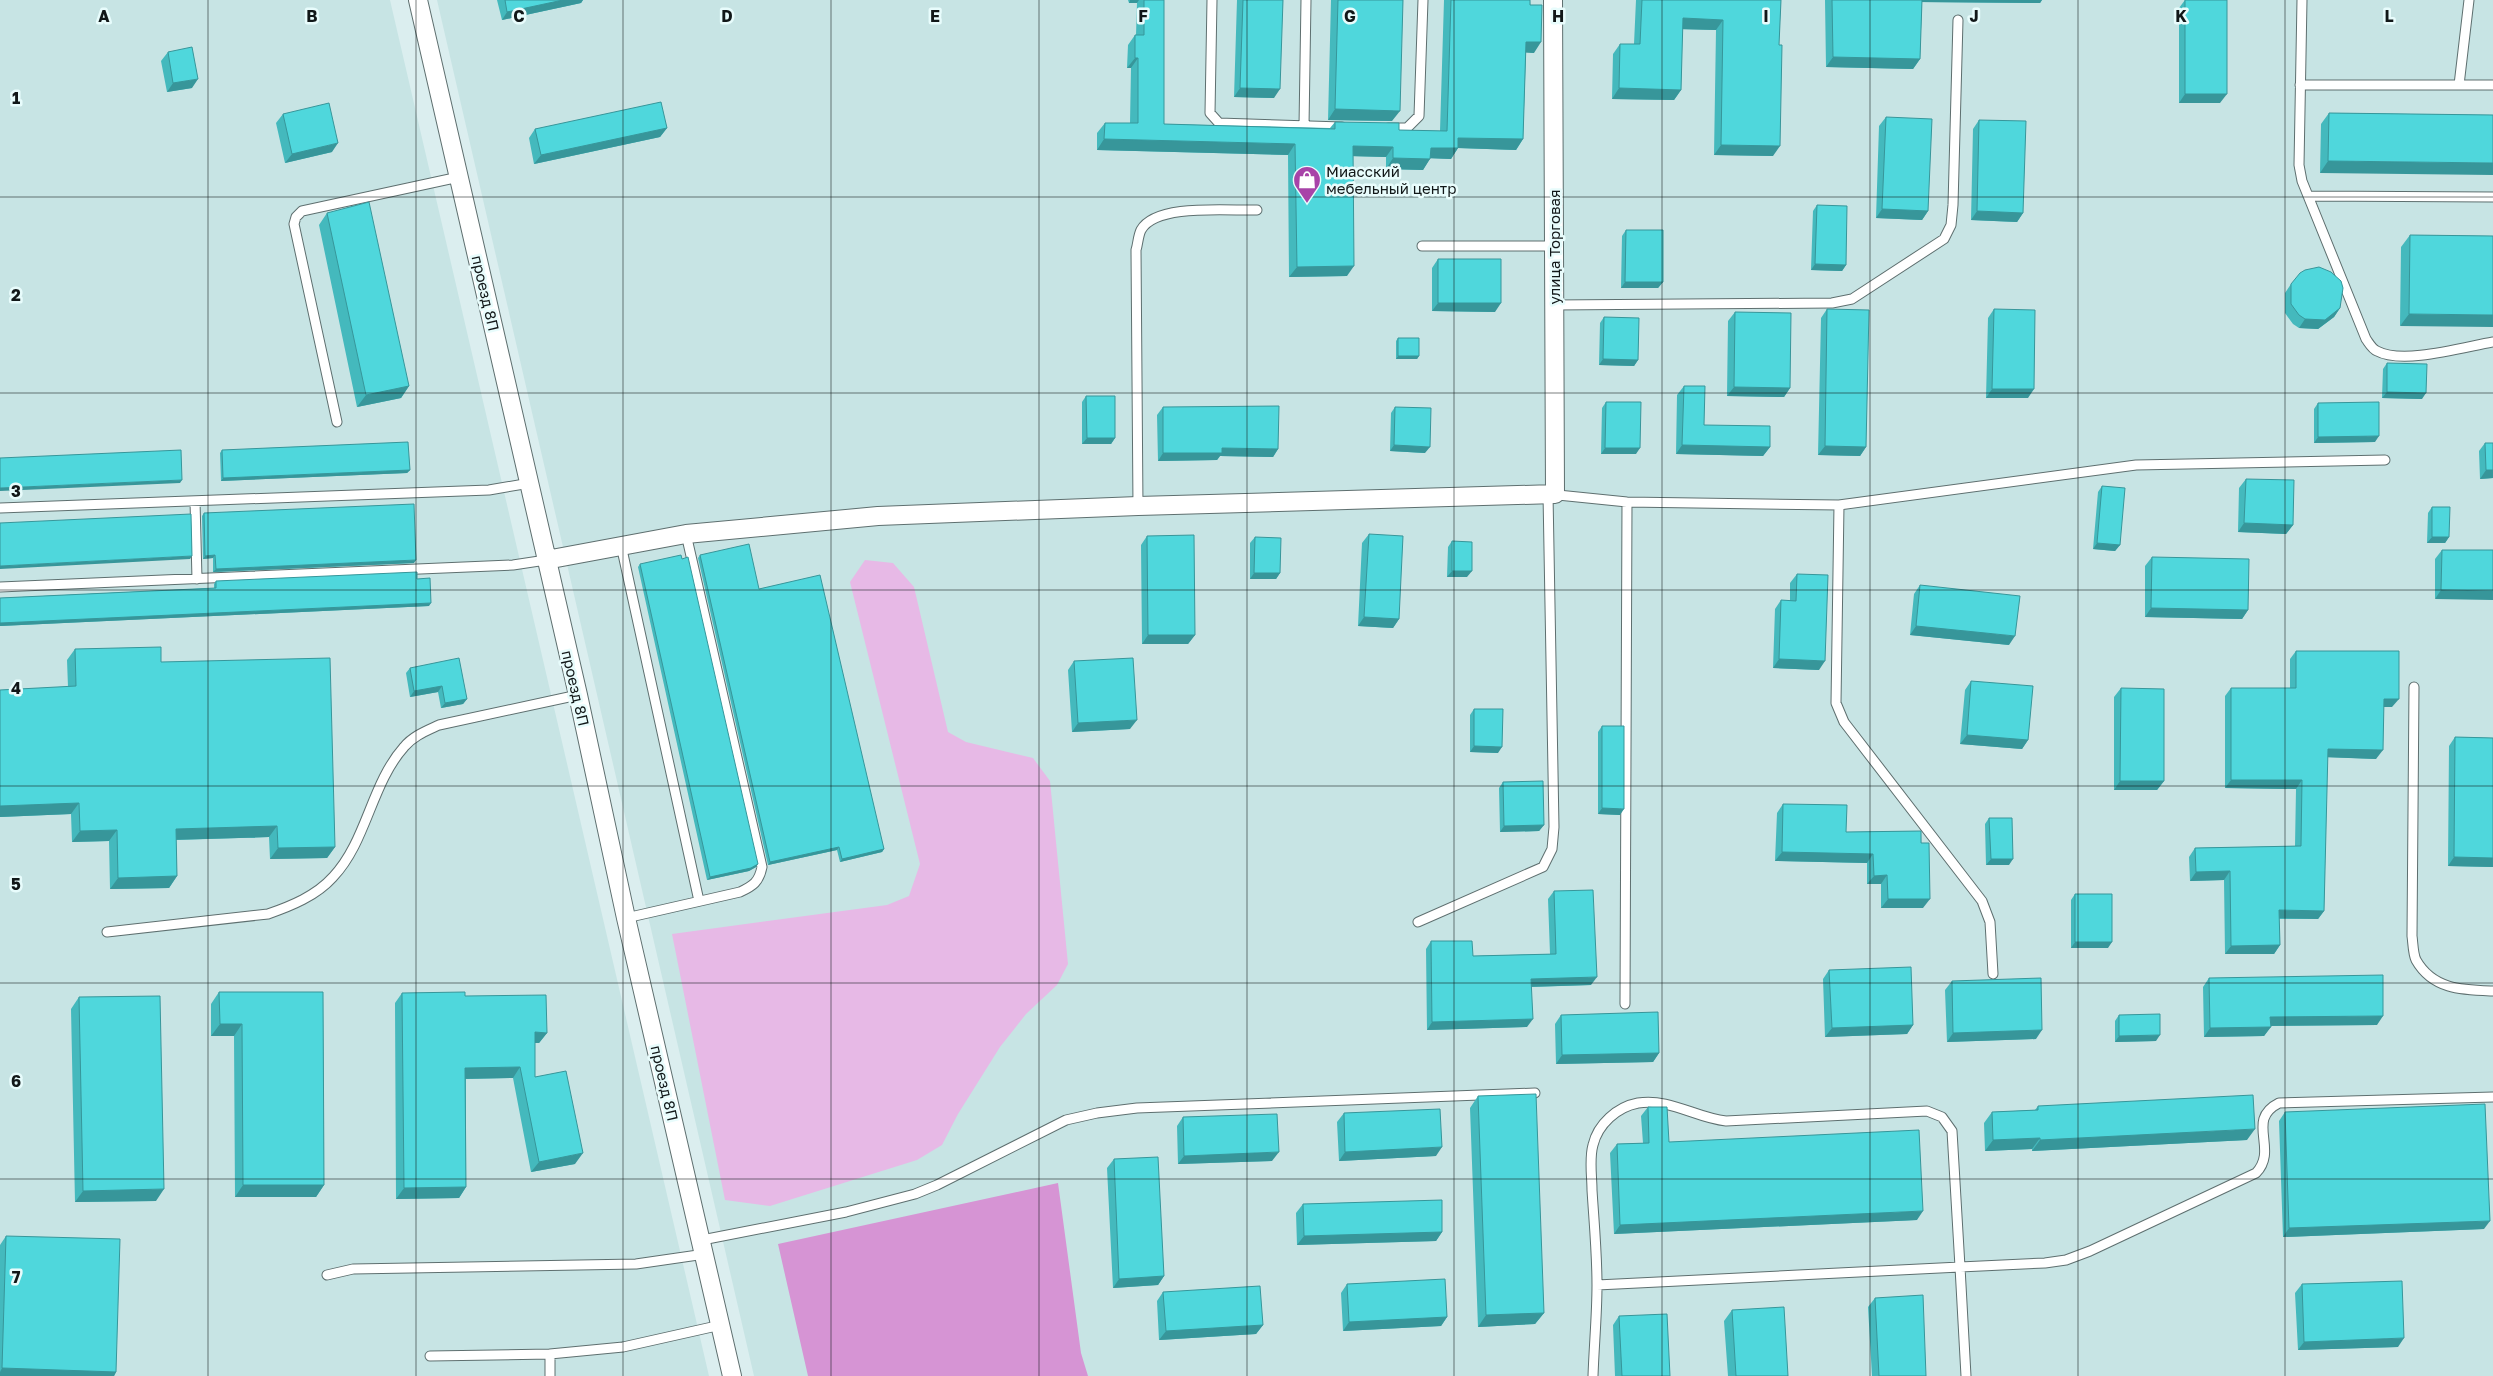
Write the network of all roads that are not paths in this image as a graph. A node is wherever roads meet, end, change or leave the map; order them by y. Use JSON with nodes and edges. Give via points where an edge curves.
{"nodes":[{"id":1,"x":418,"y":0,"type":"edge"},
{"id":2,"x":1212,"y":0,"type":"edge"},
{"id":3,"x":1306,"y":0,"type":"edge"},
{"id":4,"x":1423,"y":0,"type":"edge"},
{"id":5,"x":1553,"y":0,"type":"edge"},
{"id":6,"x":2302,"y":0,"type":"edge"},
{"id":7,"x":2469,"y":0,"type":"edge"},
{"id":8,"x":1958,"y":20,"type":"dead end"},
{"id":9,"x":2300,"y":85,"type":"junction"},
{"id":10,"x":2459,"y":85,"type":"junction"},
{"id":11,"x":2493,"y":85,"type":"edge"},
{"id":12,"x":1304,"y":126,"type":"junction"},
{"id":13,"x":1350,"y":127,"type":"edge"},
{"id":14,"x":1379,"y":128,"type":"edge"},
{"id":15,"x":459,"y":177,"type":"junction"},
{"id":16,"x":2308,"y":196,"type":"junction"},
{"id":17,"x":2493,"y":197,"type":"edge"},
{"id":18,"x":1257,"y":210,"type":"dead end"},
{"id":19,"x":1422,"y":246,"type":"dead end"},
{"id":20,"x":1554,"y":246,"type":"junction"},
{"id":21,"x":1554,"y":305,"type":"junction"},
{"id":22,"x":2493,"y":342,"type":"edge"},
{"id":23,"x":337,"y":422,"type":"dead end"},
{"id":24,"x":2385,"y":460,"type":"dead end"},
{"id":25,"x":530,"y":483,"type":"junction"},
{"id":26,"x":1552,"y":494,"type":"junction"},
{"id":27,"x":194,"y":501,"type":"junction"},
{"id":28,"x":1627,"y":502,"type":"junction"},
{"id":29,"x":1839,"y":505,"type":"junction"},
{"id":30,"x":1138,"y":506,"type":"junction"},
{"id":31,"x":0,"y":508,"type":"edge"},
{"id":32,"x":686,"y":534,"type":"junction"},
{"id":33,"x":622,"y":545,"type":"junction"},
{"id":34,"x":546,"y":560,"type":"junction"},
{"id":35,"x":197,"y":579,"type":"junction"},
{"id":36,"x":0,"y":587,"type":"edge"},
{"id":37,"x":2414,"y":687,"type":"dead end"},
{"id":38,"x":578,"y":695,"type":"junction"},
{"id":39,"x":700,"y":901,"type":"junction"},
{"id":40,"x":626,"y":918,"type":"junction"},
{"id":41,"x":1418,"y":922,"type":"dead end"},
{"id":42,"x":107,"y":932,"type":"dead end"},
{"id":43,"x":1993,"y":974,"type":"dead end"},
{"id":44,"x":2493,"y":991,"type":"edge"},
{"id":45,"x":1625,"y":1004,"type":"dead end"},
{"id":46,"x":1535,"y":1093,"type":"edge"},
{"id":47,"x":2493,"y":1097,"type":"edge"},
{"id":48,"x":704,"y":1247,"type":"junction"},
{"id":49,"x":1960,"y":1267,"type":"junction"},
{"id":50,"x":327,"y":1276,"type":"dead end"},
{"id":51,"x":1597,"y":1285,"type":"junction"},
{"id":52,"x":721,"y":1325,"type":"junction"},
{"id":53,"x":550,"y":1354,"type":"junction"},
{"id":54,"x":430,"y":1356,"type":"dead end"},
{"id":55,"x":550,"y":1376,"type":"edge"},
{"id":56,"x":732,"y":1376,"type":"edge"},
{"id":57,"x":1594,"y":1376,"type":"edge"},
{"id":58,"x":1966,"y":1376,"type":"edge"}],
"edges":[{"from":1,"to":15,"type":"street","name":"проезд 8П"},
{"from":2,"to":12,"type":"lane","via":[[1210,113],[1218,123]]},
{"from":3,"to":12,"type":"lane"},
{"from":4,"to":14,"type":"lane","via":[[1419,116],[1407,128]]},
{"from":5,"to":20,"type":"street","name":"улица Торговая"},
{"from":6,"to":9,"type":"lane"},
{"from":7,"to":10,"type":"lane"},
{"from":8,"to":21,"type":"lane","via":[[1953,205],[1951,225],[1944,240],[1852,299],[1832,303]]},
{"from":9,"to":10,"type":"lane"},
{"from":9,"to":16,"type":"lane","via":[[2298,165]]},
{"from":10,"to":11,"type":"lane"},
{"from":12,"to":13,"type":"lane"},
{"from":15,"to":23,"type":"lane","via":[[302,210],[296,216],[294,224]]},
{"from":15,"to":25,"type":"street","name":"проезд 8П"},
{"from":16,"to":17,"type":"lane"},
{"from":16,"to":22,"type":"lane","via":[[2366,339],[2374,350],[2394,356],[2414,355]]},
{"from":18,"to":30,"type":"lane","via":[[1168,212],[1151,220],[1141,230],[1136,250]]},
{"from":19,"to":20,"type":"lane"},
{"from":20,"to":21,"type":"street","name":"улица Торговая"},
{"from":21,"to":26,"type":"street","name":"улица Торговая"},
{"from":24,"to":29,"type":"lane","via":[[2136,465]]},
{"from":25,"to":27,"type":"lane","via":[[489,490]]},
{"from":25,"to":34,"type":"street","name":"проезд 8П"},
{"from":26,"to":28,"type":"lane"},
{"from":26,"to":30,"type":"street"},
{"from":26,"to":41,"type":"lane","via":[[1552,849],[1543,867]]},
{"from":27,"to":31,"type":"lane"},
{"from":27,"to":35,"type":"lane"},
{"from":28,"to":29,"type":"lane"},
{"from":28,"to":45,"type":"lane"},
{"from":29,"to":43,"type":"lane","via":[[1836,703],[1844,722],[1982,901],[1990,922]]},
{"from":30,"to":32,"type":"street","via":[[878,516]]},
{"from":32,"to":33,"type":"street"},
{"from":32,"to":39,"type":"lane","via":[[762,867],[754,886]]},
{"from":33,"to":34,"type":"street"},
{"from":33,"to":39,"type":"lane"},
{"from":34,"to":35,"type":"lane","via":[[513,565]]},
{"from":34,"to":38,"type":"street","name":"проезд 8П"},
{"from":35,"to":36,"type":"lane"},
{"from":37,"to":44,"type":"lane","via":[[2412,936],[2416,958],[2425,971],[2440,983],[2457,990]]},
{"from":38,"to":40,"type":"street","name":"проезд 8П"},
{"from":38,"to":42,"type":"lane","via":[[439,725],[420,734],[404,747],[390,768],[354,843],[334,877],[318,892],[268,914]]},
{"from":39,"to":40,"type":"lane"},
{"from":40,"to":48,"type":"street","name":"проезд 8П"},
{"from":46,"to":48,"type":"lane","via":[[1137,1108],[1096,1113],[1050,1126],[915,1194]]},
{"from":47,"to":49,"type":"lane","via":[[2279,1104],[2268,1109],[2263,1118],[2265,1159],[2256,1173],[2066,1260]]},
{"from":48,"to":50,"type":"lane","via":[[636,1264],[362,1269]]},
{"from":48,"to":52,"type":"street","name":"проезд 8П"},
{"from":49,"to":51,"type":"lane"},
{"from":49,"to":51,"type":"lane","via":[[1952,1131],[1942,1117],[1927,1111],[1726,1120],[1710,1119],[1668,1103],[1656,1102],[1637,1104],[1610,1116],[1592,1146]]},
{"from":49,"to":58,"type":"lane"},
{"from":51,"to":57,"type":"lane"},
{"from":52,"to":53,"type":"lane","via":[[623,1347]]},
{"from":52,"to":56,"type":"street","name":"проезд 8П"},
{"from":53,"to":54,"type":"lane"},
{"from":53,"to":55,"type":"lane"}]}
